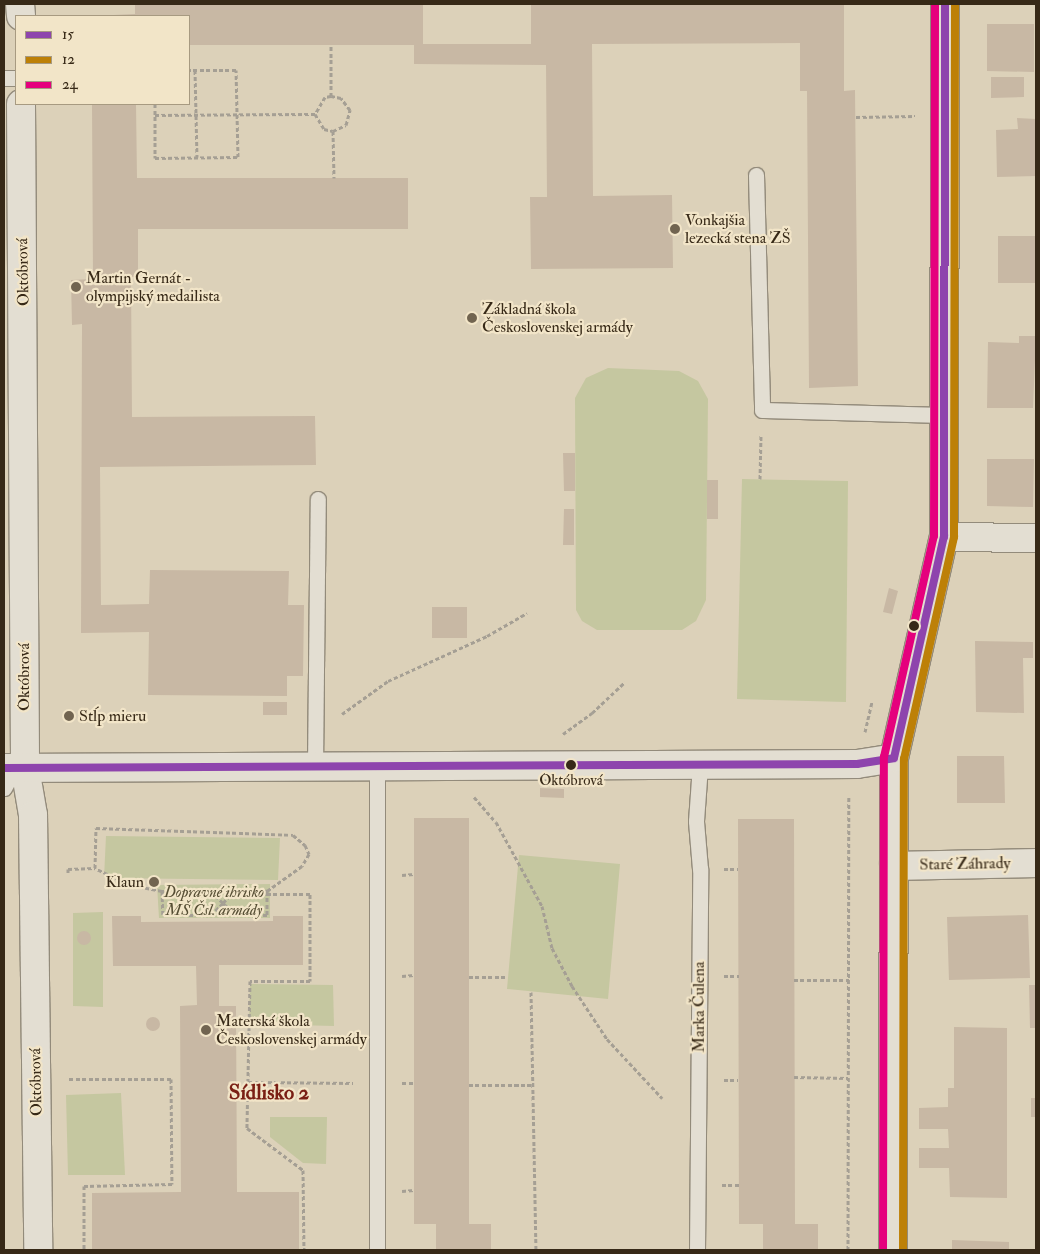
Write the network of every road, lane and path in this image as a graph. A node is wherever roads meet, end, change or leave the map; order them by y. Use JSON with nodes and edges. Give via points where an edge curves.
{"nodes":[{"id":1,"x":944,"y":4,"type":"edge"},
{"id":2,"x":332,"y":45,"type":"dead end"},
{"id":3,"x":190,"y":70,"type":"edge"},
{"id":4,"x":195,"y":70,"type":"junction"},
{"id":5,"x":331,"y":96,"type":"junction"},
{"id":6,"x":21,"y":105,"type":"edge"},
{"id":7,"x":155,"y":105,"type":"edge"},
{"id":8,"x":918,"y":107,"type":"dead end"},
{"id":9,"x":155,"y":114,"type":"junction"},
{"id":10,"x":315,"y":114,"type":"junction"},
{"id":11,"x":237,"y":115,"type":"junction"},
{"id":12,"x":918,"y":116,"type":"junction"},
{"id":13,"x":856,"y":117,"type":"dead end"},
{"id":14,"x":918,"y":126,"type":"dead end"},
{"id":15,"x":333,"y":131,"type":"junction"},
{"id":16,"x":197,"y":157,"type":"junction"},
{"id":17,"x":756,"y":175,"type":"dead end"},
{"id":18,"x":334,"y":178,"type":"dead end"},
{"id":19,"x":762,"y":410,"type":"junction"},
{"id":20,"x":944,"y":415,"type":"junction"},
{"id":21,"x":760,"y":479,"type":"dead end"},
{"id":22,"x":318,"y":499,"type":"dead end"},
{"id":23,"x":944,"y":537,"type":"junction"},
{"id":24,"x":1036,"y":538,"type":"edge"},
{"id":25,"x":527,"y":613,"type":"dead end"},
{"id":26,"x":625,"y":682,"type":"dead end"},
{"id":27,"x":873,"y":697,"type":"dead end"},
{"id":28,"x":316,"y":733,"type":"junction"},
{"id":29,"x":559,"y":736,"type":"dead end"},
{"id":30,"x":894,"y":758,"type":"junction"},
{"id":31,"x":700,"y":764,"type":"junction"},
{"id":32,"x":857,"y":764,"type":"junction"},
{"id":33,"x":315,"y":766,"type":"junction"},
{"id":34,"x":377,"y":766,"type":"junction"},
{"id":35,"x":12,"y":773,"type":"edge"},
{"id":36,"x":467,"y":792,"type":"dead end"},
{"id":37,"x":1036,"y":862,"type":"edge"},
{"id":38,"x":894,"y":866,"type":"junction"},
{"id":39,"x":95,"y":868,"type":"junction"},
{"id":40,"x":68,"y":879,"type":"dead end"},
{"id":41,"x":162,"y":891,"type":"junction"},
{"id":42,"x":267,"y":893,"type":"junction"},
{"id":43,"x":223,"y":903,"type":"junction"},
{"id":44,"x":469,"y":977,"type":"dead end"},
{"id":45,"x":508,"y":977,"type":"dead end"},
{"id":46,"x":794,"y":980,"type":"dead end"},
{"id":47,"x":849,"y":980,"type":"junction"},
{"id":48,"x":531,"y":992,"type":"dead end"},
{"id":49,"x":69,"y":1071,"type":"dead end"},
{"id":50,"x":794,"y":1077,"type":"dead end"},
{"id":51,"x":848,"y":1078,"type":"junction"},
{"id":52,"x":248,"y":1082,"type":"junction"},
{"id":53,"x":377,"y":1083,"type":"junction"},
{"id":54,"x":469,"y":1085,"type":"dead end"},
{"id":55,"x":533,"y":1085,"type":"junction"},
{"id":56,"x":662,"y":1098,"type":"dead end"},
{"id":57,"x":377,"y":1246,"type":"edge"},
{"id":58,"x":38,"y":1250,"type":"edge"},
{"id":59,"x":84,"y":1250,"type":"edge"},
{"id":60,"x":304,"y":1250,"type":"edge"},
{"id":61,"x":536,"y":1250,"type":"edge"},
{"id":62,"x":697,"y":1250,"type":"edge"},
{"id":63,"x":848,"y":1250,"type":"edge"},
{"id":64,"x":894,"y":1250,"type":"edge"}],
"edges":[{"from":1,"to":20,"type":"street"},
{"from":2,"to":5,"type":"path"},
{"from":3,"to":4,"type":"path"},
{"from":4,"to":11,"type":"path","via":[[236,70]]},
{"from":4,"to":16,"type":"path"},
{"from":5,"to":10,"type":"path","via":[[325,97]]},
{"from":5,"to":15,"type":"path","via":[[341,98],[350,110],[346,125]]},
{"from":6,"to":35,"type":"street","name":"Októbrová"},
{"from":7,"to":9,"type":"path"},
{"from":8,"to":12,"type":"path"},
{"from":9,"to":11,"type":"path"},
{"from":9,"to":16,"type":"path","via":[[155,158]]},
{"from":10,"to":11,"type":"path"},
{"from":10,"to":15,"type":"path","via":[[324,129]]},
{"from":11,"to":16,"type":"path","via":[[238,157]]},
{"from":12,"to":13,"type":"path"},
{"from":12,"to":14,"type":"path"},
{"from":15,"to":18,"type":"path"},
{"from":17,"to":19,"type":"lane"},
{"from":19,"to":20,"type":"lane"},
{"from":19,"to":21,"type":"path"},
{"from":20,"to":23,"type":"street"},
{"from":22,"to":28,"type":"lane"},
{"from":23,"to":24,"type":"street"},
{"from":23,"to":30,"type":"street"},
{"from":25,"to":28,"type":"path","via":[[487,636],[388,681]]},
{"from":26,"to":29,"type":"path","via":[[592,713]]},
{"from":27,"to":32,"type":"path"},
{"from":28,"to":33,"type":"lane"},
{"from":30,"to":32,"type":"street"},
{"from":30,"to":38,"type":"street"},
{"from":31,"to":32,"type":"street"},
{"from":31,"to":34,"type":"street"},
{"from":31,"to":62,"type":"lane","name":"Marka Čulena","via":[[696,821],[700,869]]},
{"from":32,"to":47,"type":"path","via":[[849,792]]},
{"from":33,"to":34,"type":"street"},
{"from":33,"to":35,"type":"street"},
{"from":34,"to":53,"type":"lane"},
{"from":35,"to":58,"type":"street","name":"Októbrová","via":[[33,815]]},
{"from":36,"to":56,"type":"path","via":[[496,822],[542,906],[552,948],[572,986],[607,1039]]},
{"from":37,"to":38,"type":"street","name":"Staré Záhrady"},
{"from":38,"to":64,"type":"street"},
{"from":39,"to":40,"type":"path","via":[[68,869]]},
{"from":39,"to":41,"type":"path","via":[[131,885]]},
{"from":39,"to":42,"type":"path","via":[[96,828],[293,835],[305,845],[309,854],[302,866]]},
{"from":41,"to":43,"type":"path","via":[[210,890]]},
{"from":41,"to":43,"type":"path","via":[[163,914],[211,915]]},
{"from":42,"to":43,"type":"path","via":[[232,892]]},
{"from":42,"to":43,"type":"path","via":[[267,915],[236,915]]},
{"from":42,"to":52,"type":"path","via":[[310,894],[310,981],[250,981]]},
{"from":44,"to":45,"type":"path"},
{"from":46,"to":47,"type":"path"},
{"from":47,"to":51,"type":"path"},
{"from":48,"to":55,"type":"path"},
{"from":49,"to":59,"type":"path","via":[[69,1080],[171,1079],[172,1184],[84,1186]]},
{"from":50,"to":51,"type":"path"},
{"from":51,"to":63,"type":"path"},
{"from":52,"to":53,"type":"path"},
{"from":52,"to":60,"type":"path","via":[[247,1128],[303,1170]]},
{"from":53,"to":57,"type":"lane"},
{"from":54,"to":55,"type":"path"},
{"from":55,"to":61,"type":"path"}]}
